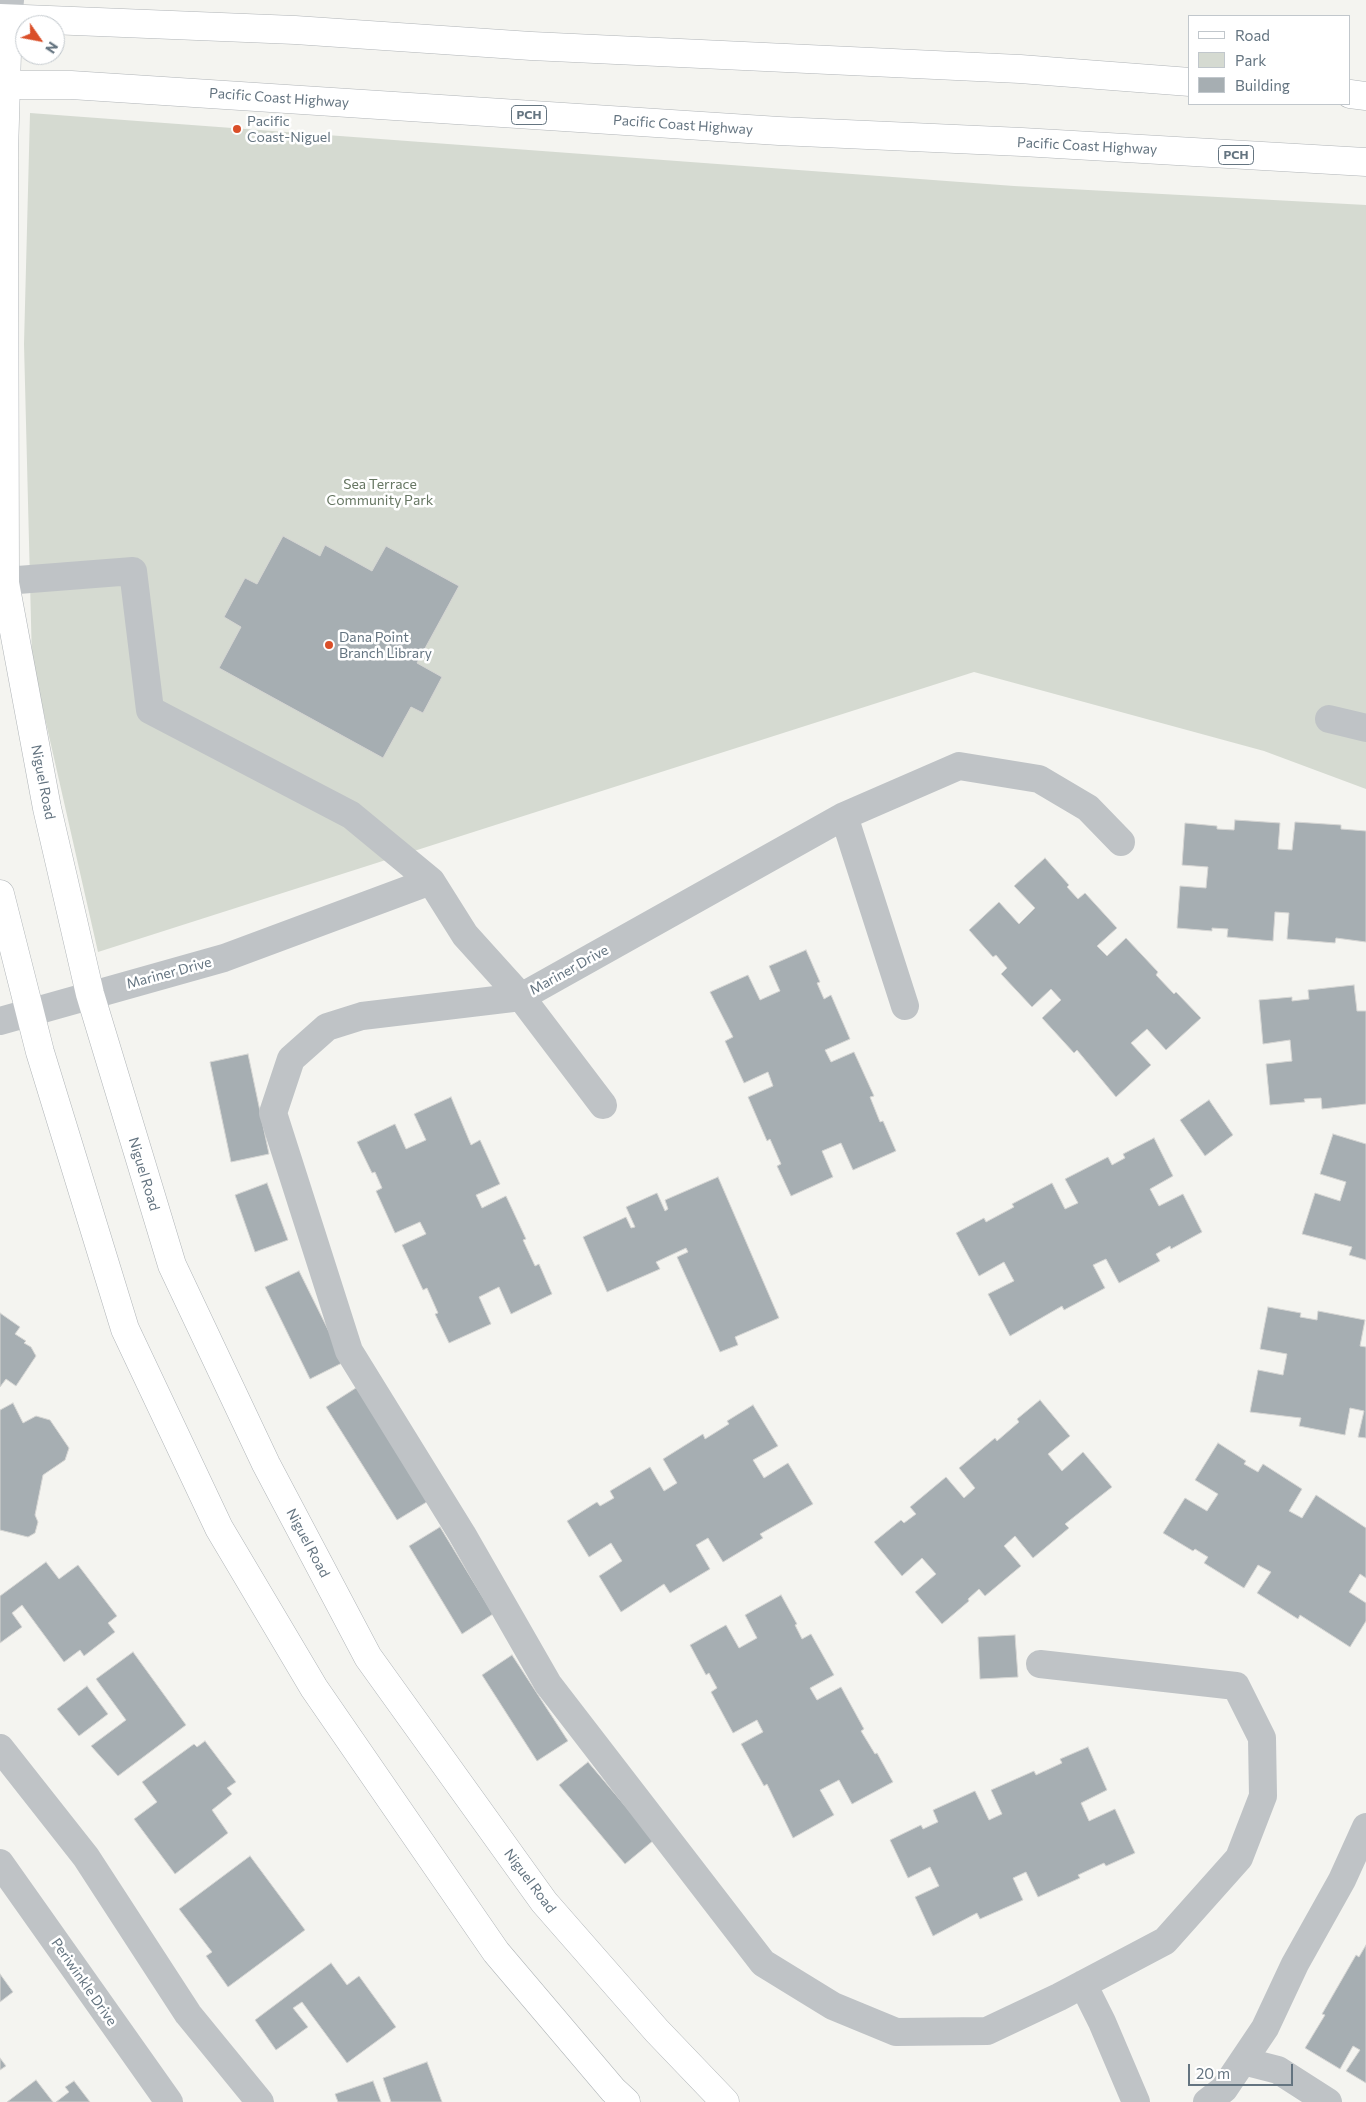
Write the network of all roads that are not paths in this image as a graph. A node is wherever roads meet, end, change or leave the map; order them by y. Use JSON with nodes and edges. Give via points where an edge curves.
{"nodes":[{"id":1,"x":6,"y":12,"type":"edge"},
{"id":2,"x":1188,"y":82,"type":"edge"},
{"id":3,"x":3,"y":85,"type":"edge"},
{"id":4,"x":1351,"y":94,"type":"edge"},
{"id":5,"x":1366,"y":96,"type":"edge"},
{"id":6,"x":1366,"y":162,"type":"edge"},
{"id":7,"x":5,"y":581,"type":"junction"},
{"id":8,"x":1329,"y":719,"type":"dead end"},
{"id":9,"x":1366,"y":728,"type":"edge"},
{"id":10,"x":844,"y":816,"type":"junction"},
{"id":11,"x":1121,"y":842,"type":"dead end"},
{"id":12,"x":431,"y":881,"type":"junction"},
{"id":13,"x":0,"y":894,"type":"edge"},
{"id":14,"x":90,"y":994,"type":"junction"},
{"id":15,"x":521,"y":997,"type":"junction"},
{"id":16,"x":906,"y":1006,"type":"dead end"},
{"id":17,"x":29,"y":1013,"type":"junction"},
{"id":18,"x":0,"y":1021,"type":"edge"},
{"id":19,"x":603,"y":1105,"type":"dead end"},
{"id":20,"x":1040,"y":1664,"type":"dead end"},
{"id":21,"x":0,"y":1748,"type":"edge"},
{"id":22,"x":1366,"y":1828,"type":"edge"},
{"id":23,"x":0,"y":1863,"type":"edge"},
{"id":24,"x":1083,"y":1984,"type":"junction"},
{"id":25,"x":1243,"y":2061,"type":"junction"},
{"id":26,"x":169,"y":2102,"type":"edge"},
{"id":27,"x":260,"y":2102,"type":"edge"},
{"id":28,"x":626,"y":2102,"type":"edge"},
{"id":29,"x":724,"y":2102,"type":"edge"},
{"id":30,"x":1136,"y":2102,"type":"edge"},
{"id":31,"x":1207,"y":2102,"type":"edge"},
{"id":32,"x":1328,"y":2102,"type":"edge"}],
"edges":[{"from":1,"to":2,"type":"main road","via":[[540,47],[1020,69]]},
{"from":1,"to":3,"type":"main road","name":"Niguel Road"},
{"from":3,"to":6,"type":"main road","name":"Pacific Coast Highway","number":"PCH","via":[[71,85],[779,131]]},
{"from":3,"to":7,"type":"main road","name":"Niguel Road"},
{"from":4,"to":5,"type":"main road"},
{"from":7,"to":12,"type":"street","via":[[132,571],[150,710],[351,815]]},
{"from":7,"to":14,"type":"main road","name":"Niguel Road","via":[[47,808]]},
{"from":8,"to":9,"type":"street"},
{"from":10,"to":11,"type":"street","name":"Mariner Drive","via":[[959,766],[1039,779],[1088,808]]},
{"from":10,"to":15,"type":"street","name":"Mariner Drive"},
{"from":10,"to":16,"type":"street"},
{"from":12,"to":14,"type":"street","name":"Mariner Drive","via":[[224,958]]},
{"from":12,"to":15,"type":"street","name":"Mariner Drive","via":[[465,935]]},
{"from":13,"to":17,"type":"main road"},
{"from":14,"to":17,"type":"street","name":"Mariner Drive"},
{"from":14,"to":29,"type":"main road","name":"Niguel Road","via":[[172,1265],[266,1464],[368,1657],[544,1902]]},
{"from":15,"to":19,"type":"street"},
{"from":15,"to":24,"type":"street","via":[[362,1016],[327,1027],[290,1059],[273,1114],[349,1351],[462,1534],[548,1684],[764,1963],[833,2006],[896,2032],[987,2031]]},
{"from":17,"to":18,"type":"street","name":"Mariner Drive"},
{"from":17,"to":28,"type":"main road","via":[[125,1329],[219,1528],[314,1688],[496,1952]]},
{"from":20,"to":24,"type":"street","via":[[1236,1686],[1262,1738],[1263,1796],[1239,1858],[1165,1941]]},
{"from":21,"to":27,"type":"street","via":[[86,1857],[188,2014]]},
{"from":22,"to":25,"type":"street","via":[[1265,2028]]},
{"from":23,"to":26,"type":"street","name":"Periwinkle Drive"},
{"from":24,"to":30,"type":"street"},
{"from":25,"to":31,"type":"street","via":[[1224,2089]]},
{"from":25,"to":32,"type":"street","via":[[1278,2070]]}]}
